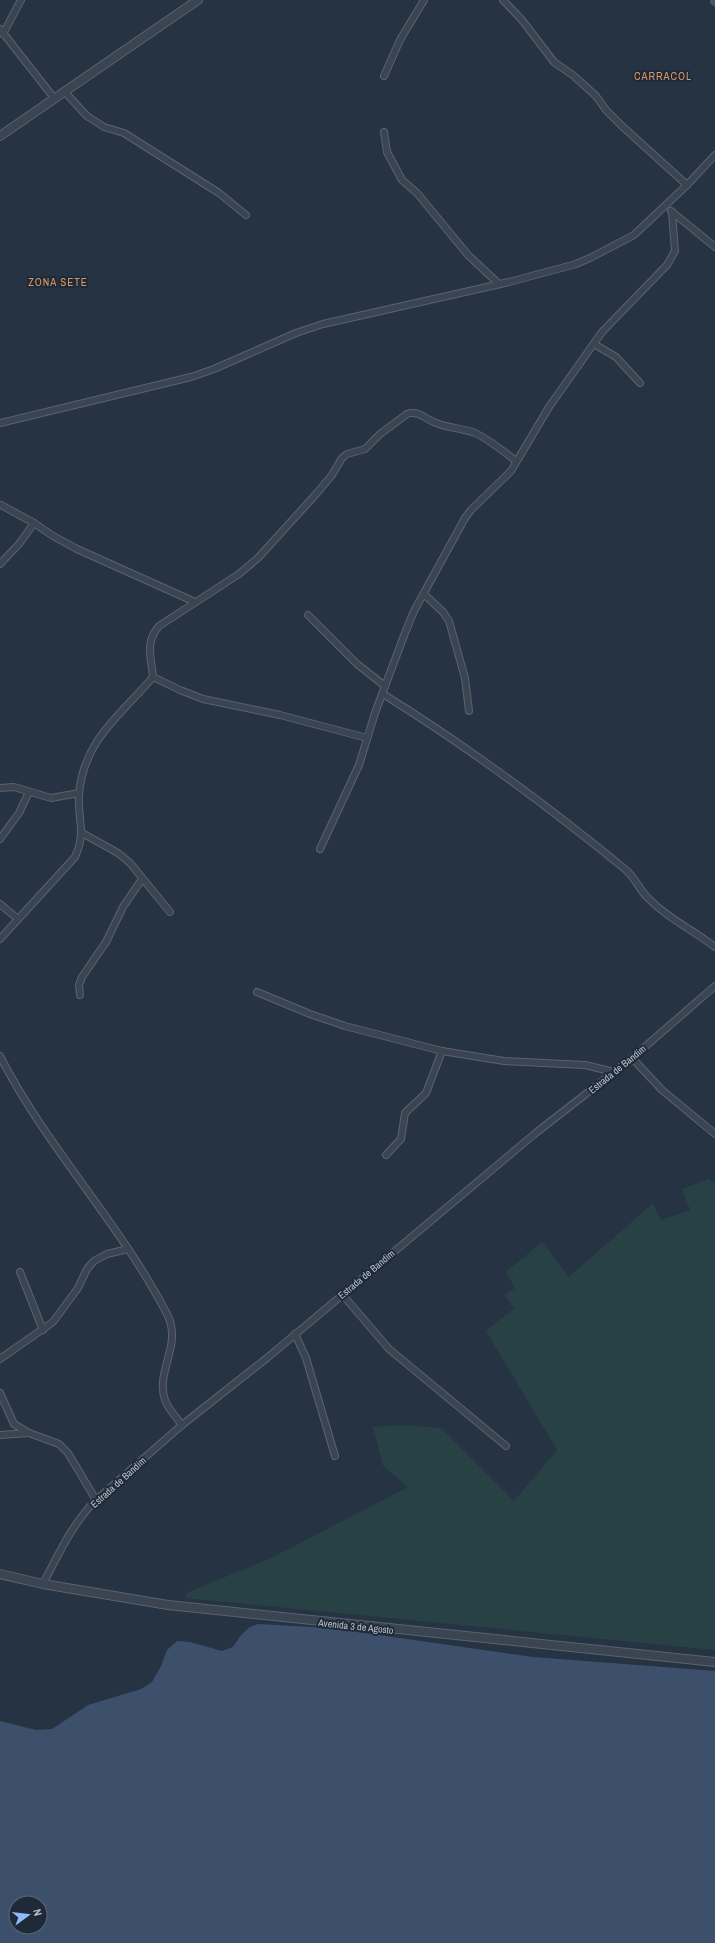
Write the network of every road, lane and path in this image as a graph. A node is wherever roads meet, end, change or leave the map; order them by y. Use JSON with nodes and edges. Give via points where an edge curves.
{"nodes":[{"id":1,"x":21,"y":0,"type":"edge"},
{"id":2,"x":198,"y":0,"type":"edge"},
{"id":3,"x":424,"y":0,"type":"edge"},
{"id":4,"x":503,"y":0,"type":"edge"},
{"id":5,"x":2,"y":32,"type":"edge"},
{"id":6,"x":384,"y":76,"type":"dead end"},
{"id":7,"x":64,"y":91,"type":"junction"},
{"id":8,"x":54,"y":98,"type":"junction"},
{"id":9,"x":384,"y":132,"type":"dead end"},
{"id":10,"x":0,"y":136,"type":"edge"},
{"id":11,"x":715,"y":155,"type":"edge"},
{"id":12,"x":687,"y":185,"type":"junction"},
{"id":13,"x":665,"y":206,"type":"junction"},
{"id":14,"x":672,"y":212,"type":"junction"},
{"id":15,"x":246,"y":215,"type":"dead end"},
{"id":16,"x":715,"y":247,"type":"edge"},
{"id":17,"x":500,"y":284,"type":"junction"},
{"id":18,"x":594,"y":344,"type":"junction"},
{"id":19,"x":640,"y":383,"type":"dead end"},
{"id":20,"x":0,"y":423,"type":"edge"},
{"id":21,"x":516,"y":461,"type":"junction"},
{"id":22,"x":1,"y":505,"type":"dead end"},
{"id":23,"x":34,"y":523,"type":"junction"},
{"id":24,"x":0,"y":564,"type":"edge"},
{"id":25,"x":424,"y":594,"type":"junction"},
{"id":26,"x":195,"y":602,"type":"junction"},
{"id":27,"x":308,"y":615,"type":"dead end"},
{"id":28,"x":153,"y":677,"type":"junction"},
{"id":29,"x":385,"y":686,"type":"junction"},
{"id":30,"x":383,"y":694,"type":"junction"},
{"id":31,"x":469,"y":711,"type":"dead end"},
{"id":32,"x":367,"y":738,"type":"junction"},
{"id":33,"x":0,"y":788,"type":"edge"},
{"id":34,"x":29,"y":792,"type":"junction"},
{"id":35,"x":79,"y":793,"type":"junction"},
{"id":36,"x":82,"y":833,"type":"junction"},
{"id":37,"x":0,"y":839,"type":"edge"},
{"id":38,"x":320,"y":849,"type":"dead end"},
{"id":39,"x":142,"y":879,"type":"junction"},
{"id":40,"x":0,"y":904,"type":"edge"},
{"id":41,"x":170,"y":912,"type":"dead end"},
{"id":42,"x":18,"y":919,"type":"junction"},
{"id":43,"x":0,"y":938,"type":"edge"},
{"id":44,"x":715,"y":948,"type":"edge"},
{"id":45,"x":715,"y":986,"type":"edge"},
{"id":46,"x":257,"y":992,"type":"dead end"},
{"id":47,"x":80,"y":995,"type":"dead end"},
{"id":48,"x":442,"y":1051,"type":"junction"},
{"id":49,"x":0,"y":1056,"type":"edge"},
{"id":50,"x":632,"y":1058,"type":"junction"},
{"id":51,"x":614,"y":1072,"type":"junction"},
{"id":52,"x":715,"y":1134,"type":"edge"},
{"id":53,"x":386,"y":1155,"type":"dead end"},
{"id":54,"x":128,"y":1249,"type":"junction"},
{"id":55,"x":20,"y":1272,"type":"dead end"},
{"id":56,"x":342,"y":1294,"type":"junction"},
{"id":57,"x":43,"y":1330,"type":"junction"},
{"id":58,"x":295,"y":1334,"type":"junction"},
{"id":59,"x":0,"y":1359,"type":"edge"},
{"id":60,"x":0,"y":1393,"type":"edge"},
{"id":61,"x":182,"y":1425,"type":"junction"},
{"id":62,"x":29,"y":1433,"type":"junction"},
{"id":63,"x":0,"y":1435,"type":"edge"},
{"id":64,"x":506,"y":1446,"type":"dead end"},
{"id":65,"x":335,"y":1456,"type":"dead end"},
{"id":66,"x":96,"y":1500,"type":"junction"},
{"id":67,"x":0,"y":1574,"type":"edge"},
{"id":68,"x":42,"y":1584,"type":"junction"},
{"id":69,"x":715,"y":1662,"type":"edge"}],
"edges":[{"from":1,"to":5,"type":"street"},
{"from":2,"to":7,"type":"street"},
{"from":3,"to":6,"type":"street","via":[[400,40]]},
{"from":4,"to":12,"type":"street","via":[[554,62],[578,79],[622,126]]},
{"from":5,"to":8,"type":"street"},
{"from":7,"to":8,"type":"street"},
{"from":7,"to":15,"type":"street","via":[[87,116],[104,127],[124,133],[219,193]]},
{"from":8,"to":10,"type":"street"},
{"from":9,"to":17,"type":"street","via":[[387,152],[402,180],[468,255]]},
{"from":11,"to":12,"type":"street"},
{"from":12,"to":13,"type":"street"},
{"from":13,"to":14,"type":"street"},
{"from":13,"to":17,"type":"street","via":[[634,235],[590,258]]},
{"from":14,"to":16,"type":"street"},
{"from":14,"to":18,"type":"street","via":[[673,255],[667,265],[612,321]]},
{"from":17,"to":20,"type":"street","via":[[323,324],[296,333],[214,370]]},
{"from":18,"to":19,"type":"street","via":[[616,357]]},
{"from":18,"to":21,"type":"street","via":[[549,407]]},
{"from":21,"to":25,"type":"street","via":[[506,478],[468,514]]},
{"from":21,"to":26,"type":"street","via":[[476,433],[441,425],[418,413],[407,414],[365,449],[342,458],[327,481],[258,558],[239,574]]},
{"from":22,"to":23,"type":"street"},
{"from":23,"to":24,"type":"street"},
{"from":23,"to":26,"type":"street","via":[[77,550]]},
{"from":25,"to":29,"type":"street","via":[[405,633]]},
{"from":25,"to":31,"type":"street","via":[[449,621],[464,678]]},
{"from":26,"to":28,"type":"street","via":[[159,626],[153,633],[150,641]]},
{"from":27,"to":29,"type":"street","via":[[357,664]]},
{"from":28,"to":32,"type":"street","via":[[203,699],[280,715]]},
{"from":28,"to":35,"type":"street","via":[[105,727],[95,742]]},
{"from":29,"to":30,"type":"street"},
{"from":30,"to":32,"type":"street"},
{"from":30,"to":44,"type":"street","via":[[473,752],[542,802],[636,879],[647,897]]},
{"from":32,"to":38,"type":"street","via":[[352,781]]},
{"from":33,"to":34,"type":"street","via":[[14,787]]},
{"from":34,"to":35,"type":"street","via":[[51,798]]},
{"from":34,"to":37,"type":"street","via":[[19,813]]},
{"from":35,"to":36,"type":"street"},
{"from":36,"to":39,"type":"street","via":[[118,853],[130,863]]},
{"from":36,"to":42,"type":"street","via":[[75,857]]},
{"from":39,"to":41,"type":"street"},
{"from":39,"to":47,"type":"street","via":[[123,907],[106,942],[82,977],[79,985]]},
{"from":40,"to":42,"type":"street"},
{"from":42,"to":43,"type":"street"},
{"from":45,"to":50,"type":"street","name":"Estrada de Bandim"},
{"from":46,"to":48,"type":"street","via":[[345,1026]]},
{"from":48,"to":51,"type":"street","via":[[504,1061],[585,1065]]},
{"from":48,"to":53,"type":"street","via":[[426,1093],[405,1113],[401,1139]]},
{"from":49,"to":54,"type":"street","via":[[25,1102],[64,1161]]},
{"from":50,"to":51,"type":"street","name":"Estrada de Bandim"},
{"from":50,"to":52,"type":"street","via":[[672,1099]]},
{"from":51,"to":56,"type":"street","name":"Estrada de Bandim","via":[[537,1132]]},
{"from":54,"to":57,"type":"street","via":[[107,1254],[94,1261],[60,1314]]},
{"from":54,"to":61,"type":"street","via":[[172,1326],[172,1346],[164,1378],[164,1393],[167,1403]]},
{"from":55,"to":57,"type":"street"},
{"from":56,"to":58,"type":"street","name":"Estrada de Bandim"},
{"from":56,"to":64,"type":"street","via":[[393,1353]]},
{"from":57,"to":59,"type":"street"},
{"from":58,"to":61,"type":"street","name":"Estrada de Bandim"},
{"from":58,"to":65,"type":"street","via":[[306,1358]]},
{"from":60,"to":62,"type":"street","via":[[14,1424]]},
{"from":61,"to":66,"type":"street","name":"Estrada de Bandim"},
{"from":62,"to":63,"type":"street"},
{"from":62,"to":66,"type":"street","via":[[59,1444],[68,1453]]},
{"from":66,"to":68,"type":"street","name":"Estrada de Bandim","via":[[84,1512],[63,1544]]},
{"from":67,"to":68,"type":"street","name":"Avenida 3 de Agosto"},
{"from":68,"to":69,"type":"street","name":"Avenida 3 de Agosto","via":[[205,1610]]}]}
